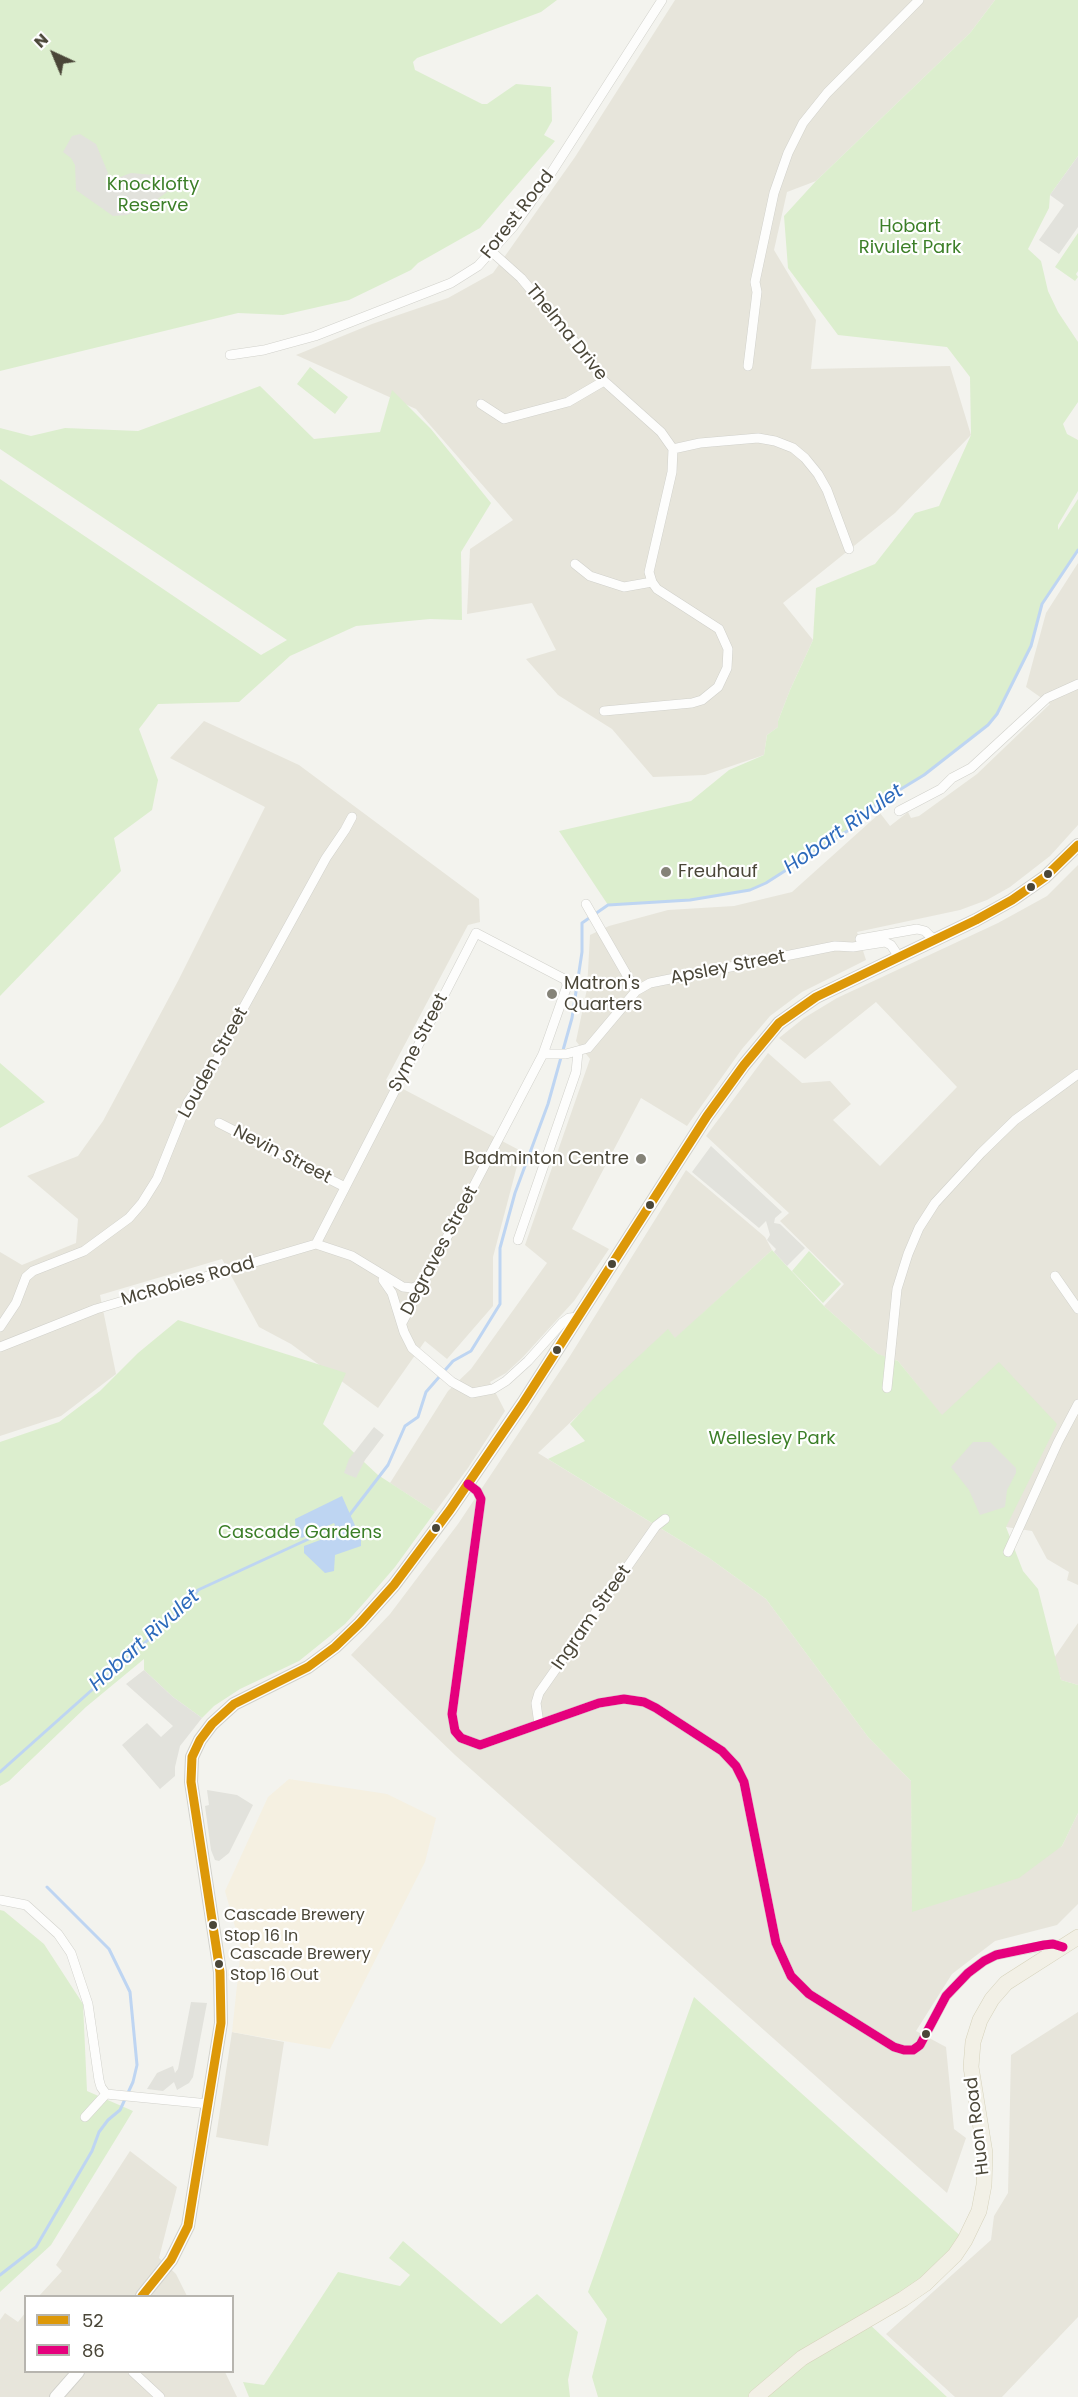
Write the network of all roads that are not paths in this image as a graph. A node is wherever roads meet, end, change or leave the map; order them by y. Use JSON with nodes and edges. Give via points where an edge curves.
{"nodes":[{"id":1,"x":662,"y":0,"type":"edge"},
{"id":2,"x":919,"y":0,"type":"edge"},
{"id":3,"x":492,"y":252,"type":"junction"},
{"id":4,"x":230,"y":355,"type":"dead end"},
{"id":5,"x":748,"y":366,"type":"dead end"},
{"id":6,"x":604,"y":381,"type":"junction"},
{"id":7,"x":481,"y":404,"type":"dead end"},
{"id":8,"x":673,"y":449,"type":"junction"},
{"id":9,"x":849,"y":549,"type":"dead end"},
{"id":10,"x":575,"y":564,"type":"dead end"},
{"id":11,"x":652,"y":582,"type":"junction"},
{"id":12,"x":1078,"y":684,"type":"edge"},
{"id":13,"x":604,"y":711,"type":"dead end"},
{"id":14,"x":899,"y":811,"type":"dead end"},
{"id":15,"x":352,"y":817,"type":"dead end"},
{"id":16,"x":1078,"y":845,"type":"edge"},
{"id":17,"x":588,"y":908,"type":"dead end"},
{"id":18,"x":934,"y":940,"type":"junction"},
{"id":19,"x":835,"y":946,"type":"junction"},
{"id":20,"x":899,"y":957,"type":"junction"},
{"id":21,"x":567,"y":982,"type":"joint"},
{"id":22,"x":636,"y":991,"type":"junction"},
{"id":23,"x":578,"y":1052,"type":"junction"},
{"id":24,"x":543,"y":1053,"type":"junction"},
{"id":25,"x":1078,"y":1074,"type":"edge"},
{"id":26,"x":219,"y":1123,"type":"dead end"},
{"id":27,"x":345,"y":1187,"type":"junction"},
{"id":28,"x":518,"y":1240,"type":"dead end"},
{"id":29,"x":316,"y":1244,"type":"junction"},
{"id":30,"x":376,"y":1272,"type":"junction"},
{"id":31,"x":1055,"y":1276,"type":"dead end"},
{"id":32,"x":425,"y":1282,"type":"junction"},
{"id":33,"x":1078,"y":1309,"type":"edge"},
{"id":34,"x":579,"y":1317,"type":"junction"},
{"id":35,"x":402,"y":1323,"type":"junction"},
{"id":36,"x":0,"y":1327,"type":"edge"},
{"id":37,"x":0,"y":1347,"type":"edge"},
{"id":38,"x":887,"y":1388,"type":"dead end"},
{"id":39,"x":1078,"y":1404,"type":"edge"},
{"id":40,"x":468,"y":1484,"type":"junction"},
{"id":41,"x":665,"y":1519,"type":"dead end"},
{"id":42,"x":1008,"y":1552,"type":"dead end"},
{"id":43,"x":539,"y":1724,"type":"junction"},
{"id":44,"x":0,"y":1900,"type":"edge"},
{"id":45,"x":1078,"y":1937,"type":"edge"},
{"id":46,"x":1063,"y":1947,"type":"junction"},
{"id":47,"x":106,"y":2094,"type":"junction"},
{"id":48,"x":209,"y":2104,"type":"junction"},
{"id":49,"x":85,"y":2117,"type":"dead end"},
{"id":50,"x":143,"y":2295,"type":"edge"},
{"id":51,"x":77,"y":2373,"type":"edge"},
{"id":52,"x":134,"y":2373,"type":"edge"},
{"id":53,"x":56,"y":2397,"type":"edge"},
{"id":54,"x":160,"y":2397,"type":"edge"},
{"id":55,"x":756,"y":2397,"type":"edge"}],
"edges":[{"from":1,"to":3,"type":"street","name":"Forest Road","via":[[568,148]]},
{"from":2,"to":5,"type":"street","via":[[827,93],[803,123],[788,153],[774,193],[754,282],[757,292]]},
{"from":3,"to":4,"type":"street","name":"Forest Road","via":[[464,276],[315,336]]},
{"from":3,"to":6,"type":"street","name":"Thelma Drive","via":[[521,278]]},
{"from":6,"to":7,"type":"street","via":[[568,402],[504,419]]},
{"from":6,"to":8,"type":"street","name":"Thelma Drive","via":[[661,432]]},
{"from":8,"to":9,"type":"street","via":[[750,438],[793,448],[818,474],[827,490]]},
{"from":8,"to":11,"type":"street","via":[[672,472],[649,572]]},
{"from":10,"to":11,"type":"street","via":[[590,576],[624,587]]},
{"from":11,"to":13,"type":"street","via":[[667,597],[719,629],[728,649],[727,668],[718,687],[702,700]]},
{"from":12,"to":14,"type":"street","via":[[1047,698],[971,768]]},
{"from":15,"to":36,"type":"street","name":"Louden Street","via":[[214,1066],[188,1102],[157,1179],[142,1203],[129,1218],[84,1251],[26,1277],[16,1303]]},
{"from":16,"to":18,"type":"street","via":[[1045,877],[1012,900]]},
{"from":17,"to":22,"type":"street"},
{"from":18,"to":19,"type":"street","name":"Apsley Street","via":[[917,928]]},
{"from":18,"to":20,"type":"street"},
{"from":19,"to":20,"type":"street","name":"Apsley Street","via":[[885,942]]},
{"from":19,"to":22,"type":"street","name":"Apsley Street","via":[[650,983]]},
{"from":20,"to":34,"type":"street","via":[[797,1008],[772,1031],[707,1116]]},
{"from":21,"to":24,"type":"street","name":"Degraves Street"},
{"from":21,"to":27,"type":"street","name":"Syme Street","via":[[476,933]]},
{"from":22,"to":23,"type":"street","via":[[596,1042]]},
{"from":23,"to":24,"type":"street"},
{"from":23,"to":28,"type":"street","via":[[576,1072]]},
{"from":24,"to":32,"type":"street","name":"Degraves Street"},
{"from":25,"to":38,"type":"street","via":[[1015,1120],[935,1203],[908,1254],[897,1289]]},
{"from":26,"to":27,"type":"street","name":"Nevin Street"},
{"from":27,"to":29,"type":"street","name":"Syme Street"},
{"from":29,"to":30,"type":"street","via":[[352,1256]]},
{"from":29,"to":37,"type":"street","name":"McRobies Road","via":[[96,1309]]},
{"from":30,"to":32,"type":"street","via":[[403,1287],[413,1288]]},
{"from":30,"to":35,"type":"street","via":[[389,1287]]},
{"from":31,"to":33,"type":"street"},
{"from":32,"to":35,"type":"street","name":"Degraves Street"},
{"from":34,"to":35,"type":"street","via":[[562,1323],[517,1372],[493,1389],[472,1393],[452,1382],[412,1348]]},
{"from":34,"to":40,"type":"street"},
{"from":39,"to":42,"type":"street"},
{"from":40,"to":43,"type":"street","via":[[480,1496],[480,1507],[453,1724],[462,1738],[480,1745]]},
{"from":40,"to":48,"type":"street","via":[[394,1585],[348,1636],[308,1667],[227,1710],[206,1731],[194,1751],[191,1787],[222,1997]]},
{"from":41,"to":43,"type":"street","name":"Ingram Street","via":[[656,1526],[539,1694]]},
{"from":43,"to":46,"type":"street","via":[[598,1703],[634,1700],[656,1708],[722,1751],[744,1782],[776,1943],[791,1976],[809,1994],[894,2047],[913,2050],[920,2045],[946,1996],[984,1961],[1053,1944]]},
{"from":44,"to":47,"type":"street","via":[[26,1905],[68,1947],[88,2004],[99,2080]]},
{"from":45,"to":46,"type":"main road","name":"Huon Road"},
{"from":46,"to":55,"type":"main road","name":"Huon Road","via":[[1006,1983],[986,2008],[976,2031],[971,2067],[985,2153],[984,2185],[979,2211],[965,2241],[925,2284],[802,2358]]},
{"from":47,"to":48,"type":"street"},
{"from":47,"to":49,"type":"street"},
{"from":48,"to":50,"type":"street","via":[[188,2226],[171,2260]]},
{"from":51,"to":53,"type":"street"},
{"from":52,"to":54,"type":"street"}]}
